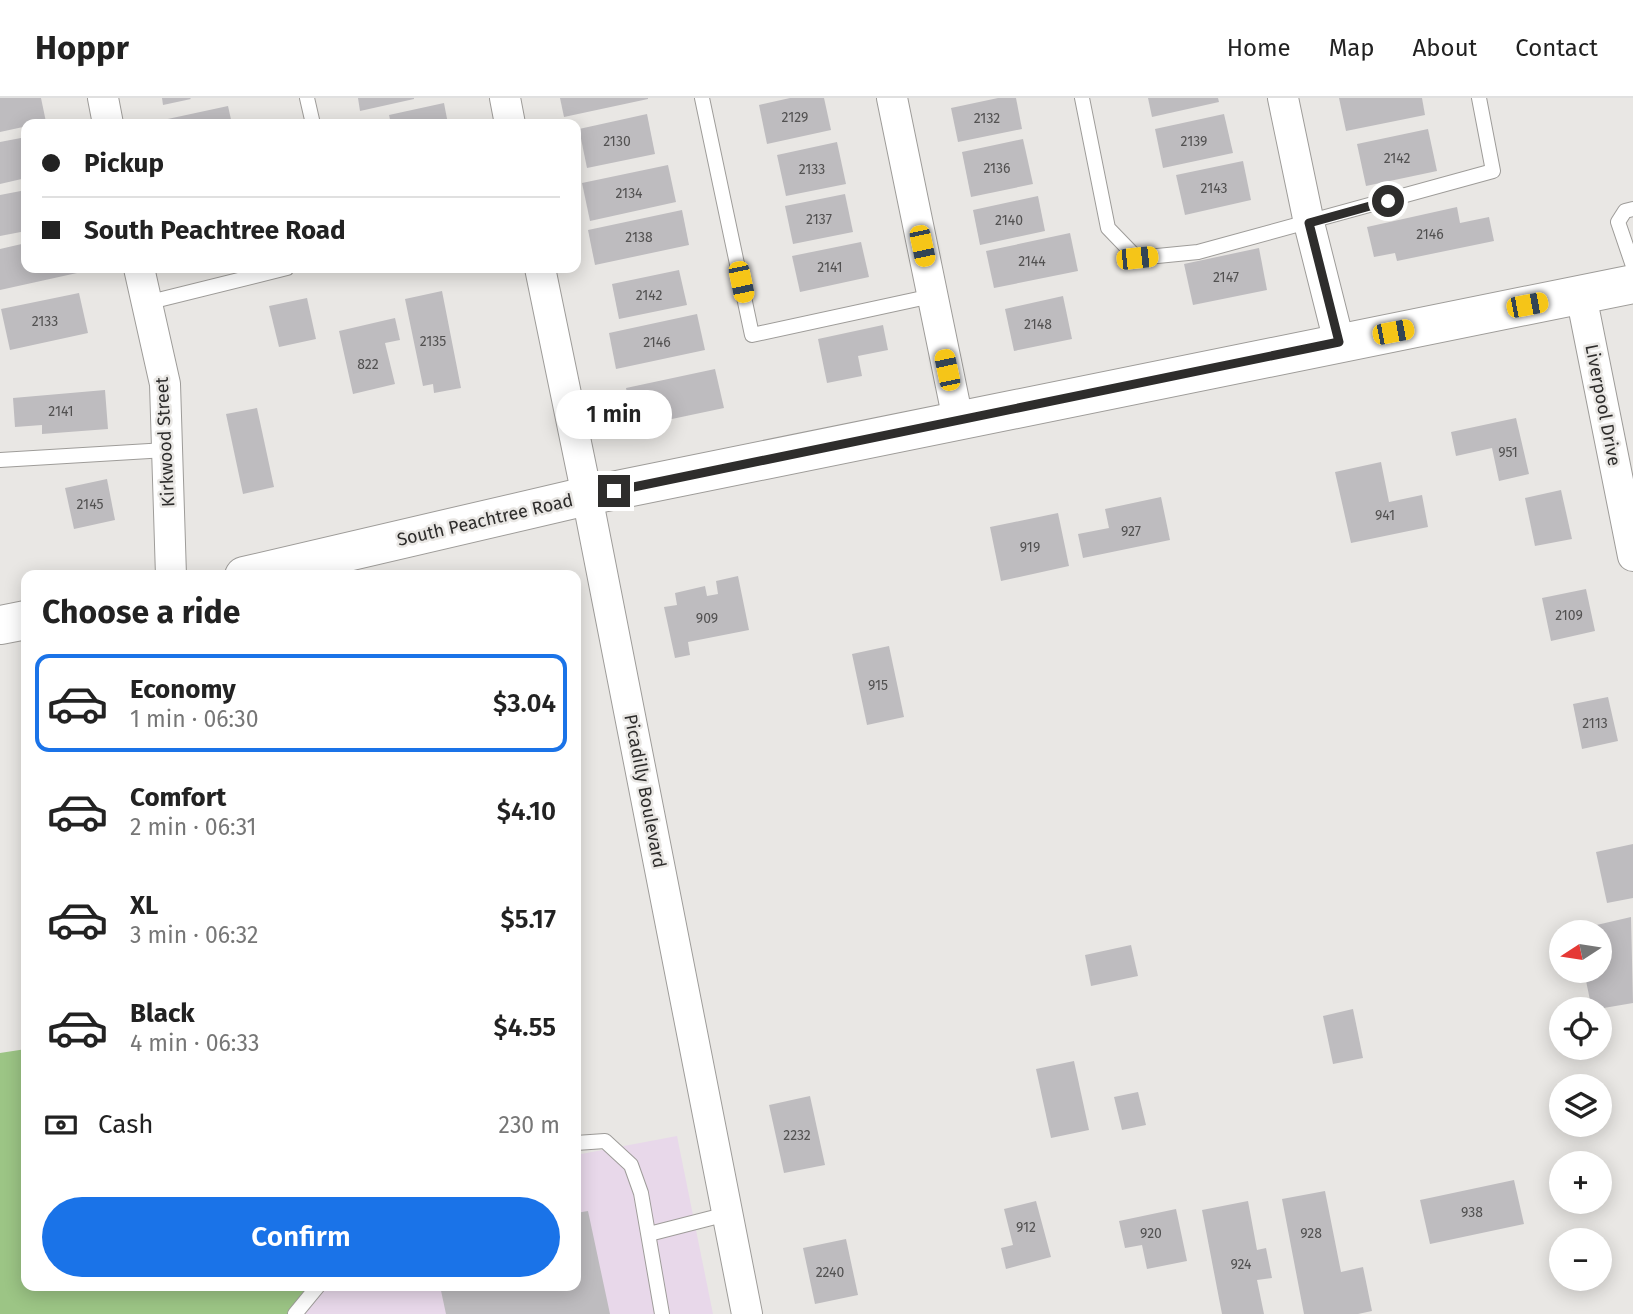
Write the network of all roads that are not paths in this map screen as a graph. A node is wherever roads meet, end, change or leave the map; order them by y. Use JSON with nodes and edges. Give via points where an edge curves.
{"nodes":[{"id":1,"x":103,"y":98,"type":"edge"},
{"id":2,"x":307,"y":98,"type":"edge"},
{"id":3,"x":505,"y":98,"type":"edge"},
{"id":4,"x":702,"y":98,"type":"edge"},
{"id":5,"x":892,"y":98,"type":"edge"},
{"id":6,"x":1082,"y":98,"type":"edge"},
{"id":7,"x":1283,"y":98,"type":"edge"},
{"id":8,"x":1479,"y":98,"type":"edge"},
{"id":9,"x":107,"y":119,"type":"edge"},
{"id":10,"x":312,"y":119,"type":"edge"},
{"id":11,"x":509,"y":119,"type":"edge"},
{"id":12,"x":1633,"y":209,"type":"edge"},
{"id":13,"x":1309,"y":223,"type":"junction"},
{"id":14,"x":1633,"y":266,"type":"edge"},
{"id":15,"x":140,"y":273,"type":"edge"},
{"id":16,"x":267,"y":273,"type":"edge"},
{"id":17,"x":541,"y":273,"type":"edge"},
{"id":18,"x":1633,"y":284,"type":"edge"},
{"id":19,"x":1581,"y":295,"type":"junction"},
{"id":20,"x":932,"y":296,"type":"junction"},
{"id":21,"x":146,"y":303,"type":"junction"},
{"id":22,"x":1339,"y":342,"type":"junction"},
{"id":23,"x":958,"y":420,"type":"junction"},
{"id":24,"x":166,"y":450,"type":"junction"},
{"id":25,"x":0,"y":460,"type":"edge"},
{"id":26,"x":587,"y":496,"type":"junction"},
{"id":27,"x":1633,"y":556,"type":"edge"},
{"id":28,"x":171,"y":570,"type":"edge"},
{"id":29,"x":270,"y":570,"type":"edge"},
{"id":30,"x":21,"y":621,"type":"edge"},
{"id":31,"x":0,"y":625,"type":"edge"},
{"id":32,"x":581,"y":1142,"type":"edge"},
{"id":33,"x":727,"y":1214,"type":"junction"},
{"id":34,"x":649,"y":1234,"type":"junction"},
{"id":35,"x":314,"y":1291,"type":"edge"},
{"id":36,"x":295,"y":1314,"type":"edge"},
{"id":37,"x":662,"y":1314,"type":"edge"},
{"id":38,"x":747,"y":1314,"type":"edge"}],
"edges":[{"from":1,"to":9,"type":"street"},
{"from":2,"to":10,"type":"lane"},
{"from":3,"to":11,"type":"street"},
{"from":4,"to":20,"type":"lane","via":[[752,335]]},
{"from":5,"to":20,"type":"street"},
{"from":6,"to":13,"type":"lane","via":[[1108,228],[1137,258],[1198,252]]},
{"from":7,"to":13,"type":"street"},
{"from":8,"to":13,"type":"lane","via":[[1493,171]]},
{"from":12,"to":14,"type":"lane","via":[[1625,211],[1618,222]]},
{"from":13,"to":22,"type":"street"},
{"from":15,"to":21,"type":"street","name":"Kirkwood Street"},
{"from":16,"to":21,"type":"lane"},
{"from":17,"to":26,"type":"street","name":"Picadilly Boulevard"},
{"from":18,"to":19,"type":"main road","name":"South Peachtree Road"},
{"from":19,"to":22,"type":"main road","name":"South Peachtree Road"},
{"from":19,"to":27,"type":"street","name":"Liverpool Drive"},
{"from":20,"to":23,"type":"street"},
{"from":21,"to":24,"type":"street","name":"Kirkwood Street","via":[[164,384]]},
{"from":22,"to":23,"type":"main road","name":"South Peachtree Road"},
{"from":23,"to":26,"type":"main road","name":"South Peachtree Road"},
{"from":24,"to":25,"type":"lane"},
{"from":24,"to":28,"type":"street","name":"Kirkwood Street"},
{"from":26,"to":29,"type":"main road","name":"South Peachtree Road"},
{"from":26,"to":33,"type":"street","name":"Picadilly Boulevard"},
{"from":30,"to":31,"type":"main road"},
{"from":32,"to":34,"type":"lane","via":[[605,1140],[631,1165],[645,1203]]},
{"from":33,"to":34,"type":"lane"},
{"from":33,"to":38,"type":"street","name":"Picadilly Boulevard"},
{"from":34,"to":37,"type":"lane"},
{"from":35,"to":36,"type":"lane"}]}
